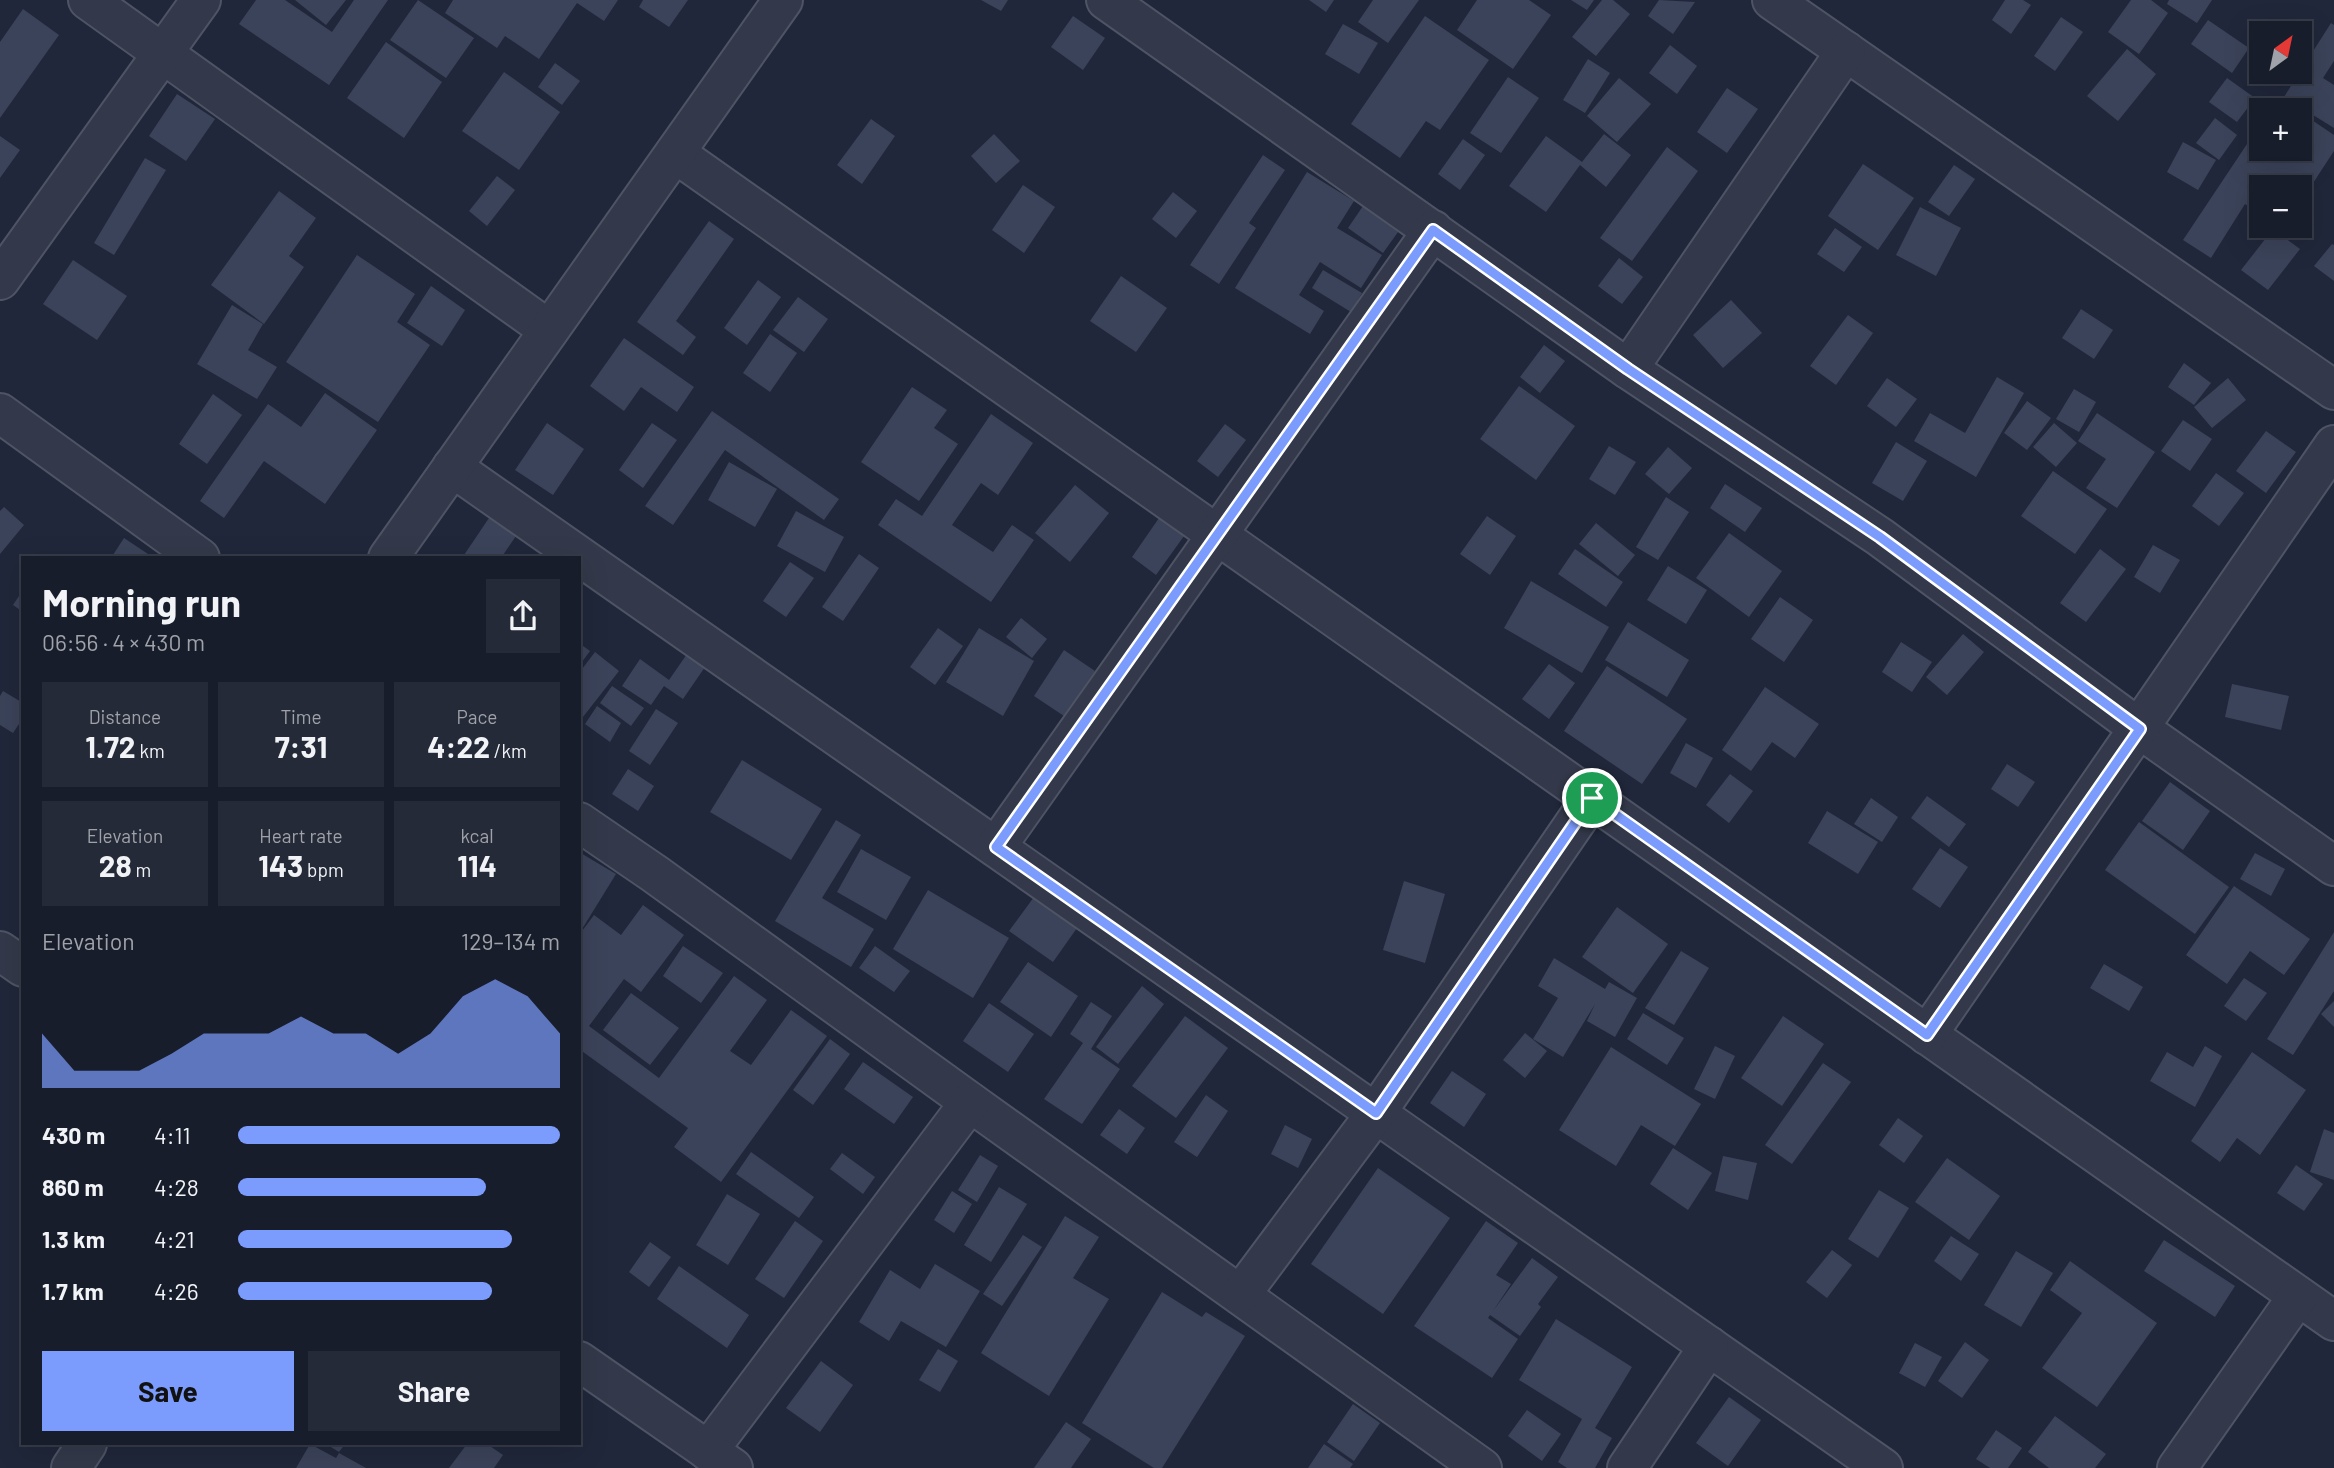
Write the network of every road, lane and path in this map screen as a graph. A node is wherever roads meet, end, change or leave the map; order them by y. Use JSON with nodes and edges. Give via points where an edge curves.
{"nodes":[{"id":1,"x":88,"y":0,"type":"edge"},
{"id":2,"x":201,"y":0,"type":"edge"},
{"id":3,"x":783,"y":0,"type":"edge"},
{"id":4,"x":1106,"y":0,"type":"edge"},
{"id":5,"x":1772,"y":0,"type":"edge"},
{"id":6,"x":1846,"y":51,"type":"junction"},
{"id":7,"x":162,"y":54,"type":"junction"},
{"id":8,"x":675,"y":153,"type":"junction"},
{"id":9,"x":1433,"y":230,"type":"junction"},
{"id":10,"x":0,"y":280,"type":"edge"},
{"id":11,"x":549,"y":330,"type":"junction"},
{"id":12,"x":1628,"y":369,"type":"junction"},
{"id":13,"x":2334,"y":390,"type":"edge"},
{"id":14,"x":0,"y":414,"type":"edge"},
{"id":15,"x":2334,"y":445,"type":"edge"},
{"id":16,"x":452,"y":467,"type":"junction"},
{"id":17,"x":1218,"y":534,"type":"junction"},
{"id":18,"x":197,"y":556,"type":"edge"},
{"id":19,"x":389,"y":556,"type":"edge"},
{"id":20,"x":579,"y":556,"type":"edge"},
{"id":21,"x":581,"y":557,"type":"edge"},
{"id":22,"x":2140,"y":729,"type":"junction"},
{"id":23,"x":1592,"y":798,"type":"junction"},
{"id":24,"x":581,"y":823,"type":"edge"},
{"id":25,"x":996,"y":847,"type":"junction"},
{"id":26,"x":2334,"y":866,"type":"edge"},
{"id":27,"x":0,"y":951,"type":"edge"},
{"id":28,"x":21,"y":966,"type":"edge"},
{"id":29,"x":1927,"y":1035,"type":"junction"},
{"id":30,"x":970,"y":1102,"type":"junction"},
{"id":31,"x":1376,"y":1113,"type":"junction"},
{"id":32,"x":1241,"y":1294,"type":"junction"},
{"id":33,"x":2298,"y":1296,"type":"junction"},
{"id":34,"x":2334,"y":1321,"type":"edge"},
{"id":35,"x":1709,"y":1346,"type":"junction"},
{"id":36,"x":581,"y":1362,"type":"edge"},
{"id":37,"x":86,"y":1445,"type":"edge"},
{"id":38,"x":721,"y":1459,"type":"edge"},
{"id":39,"x":71,"y":1468,"type":"edge"},
{"id":40,"x":1482,"y":1468,"type":"edge"},
{"id":41,"x":1627,"y":1468,"type":"edge"},
{"id":42,"x":1883,"y":1468,"type":"edge"},
{"id":43,"x":2177,"y":1468,"type":"edge"}],
"edges":[{"from":1,"to":7,"type":"street"},
{"from":2,"to":7,"type":"street"},
{"from":3,"to":8,"type":"street"},
{"from":4,"to":9,"type":"street"},
{"from":5,"to":6,"type":"street"},
{"from":6,"to":12,"type":"street"},
{"from":6,"to":13,"type":"street"},
{"from":7,"to":10,"type":"street"},
{"from":7,"to":11,"type":"street"},
{"from":8,"to":11,"type":"street"},
{"from":8,"to":17,"type":"street"},
{"from":9,"to":12,"type":"street"},
{"from":9,"to":17,"type":"street"},
{"from":11,"to":16,"type":"street"},
{"from":12,"to":22,"type":"street","via":[[1880,537]]},
{"from":14,"to":18,"type":"street"},
{"from":15,"to":22,"type":"street"},
{"from":16,"to":19,"type":"street"},
{"from":16,"to":20,"type":"street"},
{"from":17,"to":23,"type":"street"},
{"from":17,"to":25,"type":"street"},
{"from":21,"to":25,"type":"street"},
{"from":22,"to":26,"type":"street"},
{"from":22,"to":29,"type":"street"},
{"from":23,"to":29,"type":"street"},
{"from":23,"to":31,"type":"street"},
{"from":24,"to":30,"type":"street"},
{"from":25,"to":31,"type":"street"},
{"from":27,"to":28,"type":"street"},
{"from":29,"to":33,"type":"street"},
{"from":30,"to":32,"type":"street"},
{"from":30,"to":38,"type":"street"},
{"from":31,"to":32,"type":"street"},
{"from":31,"to":35,"type":"street"},
{"from":32,"to":40,"type":"street"},
{"from":33,"to":34,"type":"street"},
{"from":33,"to":43,"type":"street"},
{"from":35,"to":41,"type":"street"},
{"from":35,"to":42,"type":"street"},
{"from":36,"to":38,"type":"street"},
{"from":37,"to":39,"type":"street"}]}
